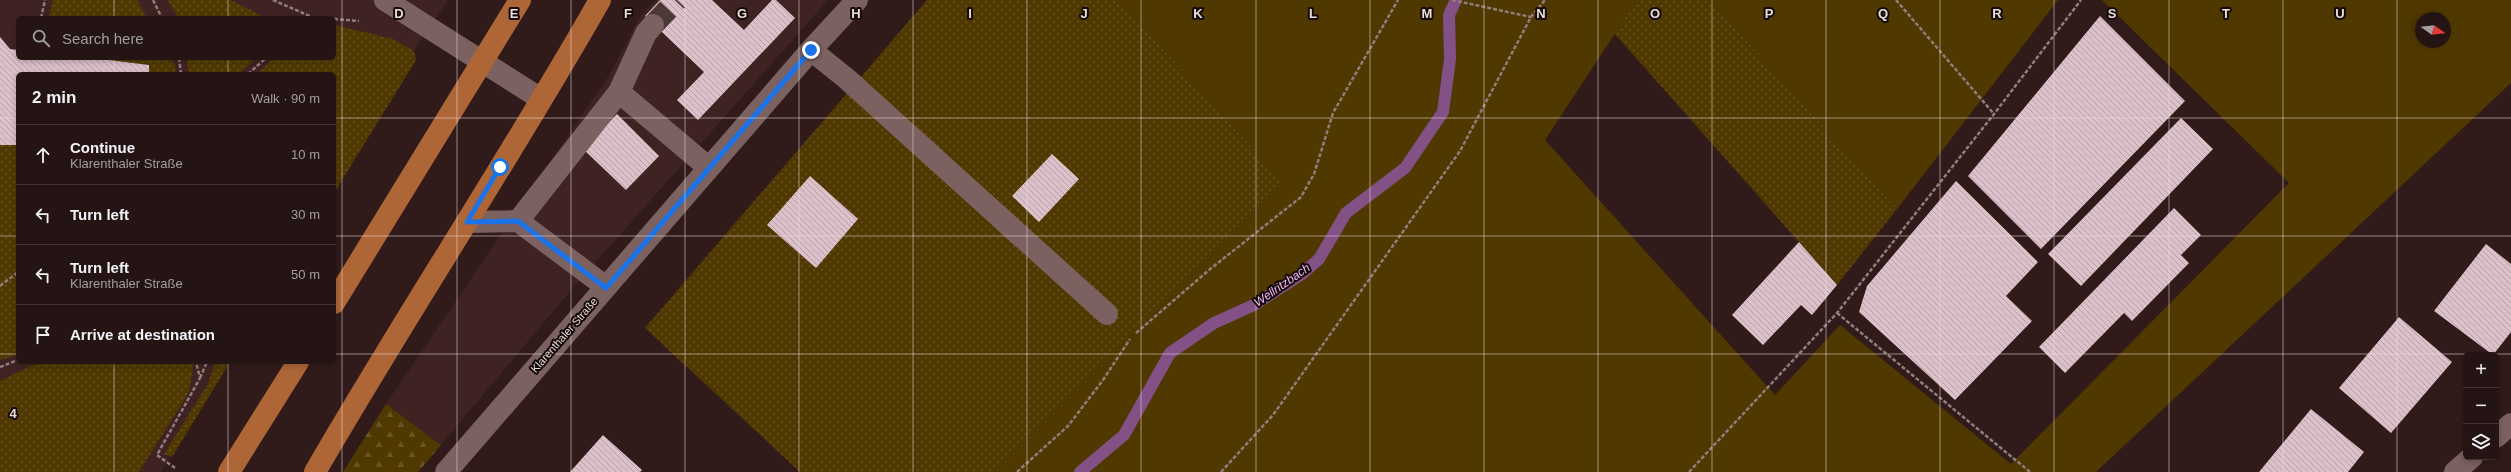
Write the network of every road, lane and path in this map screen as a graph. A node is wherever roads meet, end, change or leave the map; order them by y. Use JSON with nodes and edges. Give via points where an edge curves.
{"nodes":[{"id":1,"x":45,"y":0,"type":"edge"},
{"id":2,"x":153,"y":0,"type":"edge"},
{"id":3,"x":273,"y":0,"type":"edge"},
{"id":4,"x":385,"y":0,"type":"edge"},
{"id":5,"x":520,"y":0,"type":"edge"},
{"id":6,"x":600,"y":0,"type":"edge"},
{"id":7,"x":857,"y":0,"type":"edge"},
{"id":8,"x":1398,"y":0,"type":"edge"},
{"id":9,"x":1452,"y":0,"type":"edge"},
{"id":10,"x":1545,"y":0,"type":"edge"},
{"id":11,"x":1896,"y":0,"type":"edge"},
{"id":12,"x":2081,"y":0,"type":"edge"},
{"id":13,"x":41,"y":16,"type":"edge"},
{"id":14,"x":161,"y":16,"type":"edge"},
{"id":15,"x":309,"y":16,"type":"edge"},
{"id":16,"x":1531,"y":17,"type":"junction"},
{"id":17,"x":653,"y":25,"type":"tunnel mouth"},
{"id":18,"x":811,"y":50,"type":"junction"},
{"id":19,"x":179,"y":60,"type":"edge"},
{"id":20,"x":264,"y":60,"type":"edge"},
{"id":21,"x":481,"y":62,"type":"junction"},
{"id":22,"x":181,"y":72,"type":"edge"},
{"id":23,"x":250,"y":72,"type":"edge"},
{"id":24,"x":619,"y":92,"type":"junction"},
{"id":25,"x":541,"y":99,"type":"junction"},
{"id":26,"x":1994,"y":114,"type":"junction"},
{"id":27,"x":709,"y":168,"type":"junction"},
{"id":28,"x":518,"y":221,"type":"junction"},
{"id":29,"x":467,"y":222,"type":"junction"},
{"id":30,"x":16,"y":274,"type":"edge"},
{"id":31,"x":0,"y":286,"type":"edge"},
{"id":32,"x":606,"y":288,"type":"junction"},
{"id":33,"x":336,"y":300,"type":"edge"},
{"id":34,"x":1837,"y":313,"type":"junction"},
{"id":35,"x":1107,"y":314,"type":"dead end"},
{"id":36,"x":16,"y":361,"type":"edge"},
{"id":37,"x":196,"y":364,"type":"edge"},
{"id":38,"x":206,"y":364,"type":"edge"},
{"id":39,"x":297,"y":364,"type":"edge"},
{"id":40,"x":0,"y":366,"type":"edge"},
{"id":41,"x":200,"y":378,"type":"junction"},
{"id":42,"x":2511,"y":424,"type":"edge"},
{"id":43,"x":2499,"y":434,"type":"edge"},
{"id":44,"x":2469,"y":460,"type":"edge"},
{"id":45,"x":452,"y":465,"type":"edge"},
{"id":46,"x":175,"y":468,"type":"dead end"},
{"id":47,"x":229,"y":472,"type":"edge"},
{"id":48,"x":315,"y":472,"type":"edge"},
{"id":49,"x":1017,"y":472,"type":"edge"},
{"id":50,"x":1221,"y":472,"type":"edge"},
{"id":51,"x":1689,"y":472,"type":"edge"},
{"id":52,"x":2030,"y":472,"type":"edge"},
{"id":53,"x":2455,"y":472,"type":"edge"}],
"edges":[{"from":1,"to":13,"type":"path"},
{"from":2,"to":14,"type":"path"},
{"from":3,"to":15,"type":"path"},
{"from":4,"to":21,"type":"street"},
{"from":5,"to":21,"type":"main road"},
{"from":6,"to":25,"type":"main road"},
{"from":7,"to":18,"type":"street","name":"Klarenthaler Straße"},
{"from":8,"to":49,"type":"path","via":[[1333,114],[1314,174],[1301,197],[1209,270],[1132,336],[1068,426]]},
{"from":9,"to":16,"type":"path"},
{"from":10,"to":16,"type":"path"},
{"from":11,"to":26,"type":"path"},
{"from":12,"to":26,"type":"path"},
{"from":16,"to":50,"type":"path","via":[[1460,151],[1273,415]]},
{"from":17,"to":24,"type":"street","via":[[646,33]]},
{"from":18,"to":27,"type":"street","name":"Klarenthaler Straße"},
{"from":18,"to":35,"type":"street","via":[[847,79]]},
{"from":19,"to":22,"type":"path"},
{"from":20,"to":23,"type":"path"},
{"from":21,"to":25,"type":"street"},
{"from":21,"to":33,"type":"main road"},
{"from":24,"to":27,"type":"street"},
{"from":24,"to":28,"type":"street"},
{"from":25,"to":29,"type":"main road"},
{"from":26,"to":34,"type":"path"},
{"from":27,"to":32,"type":"street","name":"Klarenthaler Straße"},
{"from":28,"to":29,"type":"street"},
{"from":28,"to":32,"type":"street"},
{"from":29,"to":48,"type":"main road","via":[[367,382]]},
{"from":30,"to":31,"type":"path"},
{"from":32,"to":45,"type":"street","name":"Klarenthaler Straße"},
{"from":34,"to":51,"type":"path"},
{"from":34,"to":52,"type":"path"},
{"from":36,"to":40,"type":"path"},
{"from":37,"to":41,"type":"path"},
{"from":38,"to":41,"type":"path"},
{"from":39,"to":47,"type":"main road"},
{"from":41,"to":46,"type":"path","via":[[157,455]]},
{"from":42,"to":43,"type":"street"},
{"from":44,"to":53,"type":"street"}]}
